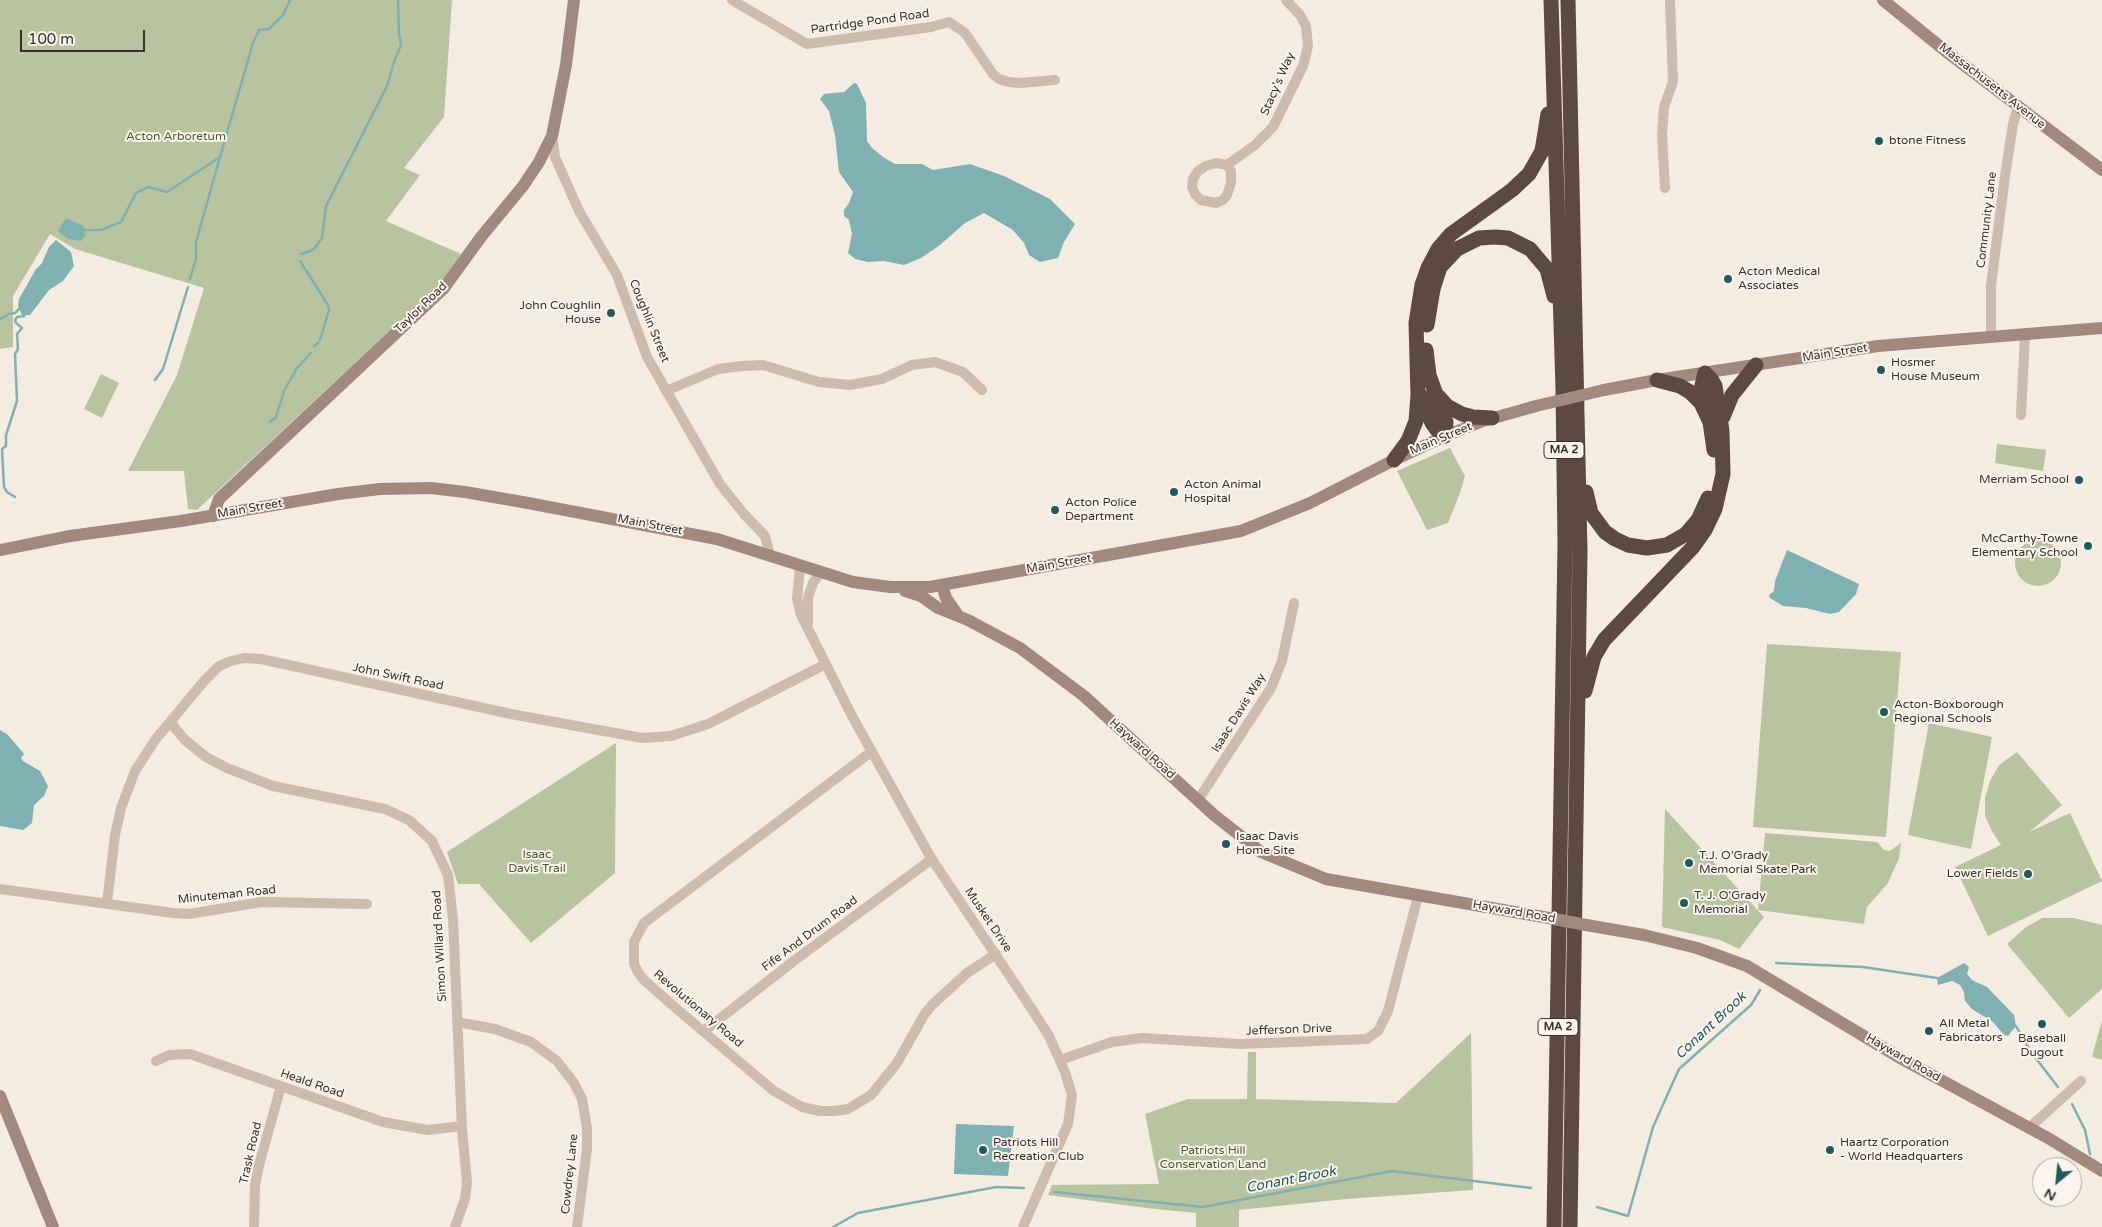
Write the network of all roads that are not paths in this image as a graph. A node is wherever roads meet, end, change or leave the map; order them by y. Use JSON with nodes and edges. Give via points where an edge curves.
{"nodes":[{"id":1,"x":574,"y":0,"type":"edge"},
{"id":2,"x":732,"y":0,"type":"edge"},
{"id":3,"x":1286,"y":0,"type":"edge"},
{"id":4,"x":1551,"y":0,"type":"edge"},
{"id":5,"x":1568,"y":0,"type":"edge"},
{"id":6,"x":1670,"y":0,"type":"edge"},
{"id":7,"x":1884,"y":0,"type":"edge"},
{"id":8,"x":1555,"y":72,"type":"junction"},
{"id":9,"x":1054,"y":80,"type":"dead end"},
{"id":10,"x":2018,"y":107,"type":"junction"},
{"id":11,"x":552,"y":136,"type":"junction"},
{"id":12,"x":1228,"y":165,"type":"dead end"},
{"id":13,"x":2102,"y":170,"type":"edge"},
{"id":14,"x":1666,"y":188,"type":"dead end"},
{"id":15,"x":2102,"y":328,"type":"edge"},
{"id":16,"x":1561,"y":330,"type":"junction"},
{"id":17,"x":2025,"y":335,"type":"junction"},
{"id":18,"x":1990,"y":338,"type":"junction"},
{"id":19,"x":1756,"y":365,"type":"junction"},
{"id":20,"x":1418,"y":372,"type":"junction"},
{"id":21,"x":1705,"y":373,"type":"junction"},
{"id":22,"x":1657,"y":380,"type":"junction"},
{"id":23,"x":1433,"y":388,"type":"junction"},
{"id":24,"x":982,"y":390,"type":"dead end"},
{"id":25,"x":666,"y":391,"type":"junction"},
{"id":26,"x":2021,"y":414,"type":"dead end"},
{"id":27,"x":1709,"y":417,"type":"junction"},
{"id":28,"x":1492,"y":418,"type":"junction"},
{"id":29,"x":1722,"y":431,"type":"junction"},
{"id":30,"x":1445,"y":436,"type":"junction"},
{"id":31,"x":1579,"y":451,"type":"junction"},
{"id":32,"x":1394,"y":460,"type":"junction"},
{"id":33,"x":213,"y":516,"type":"junction"},
{"id":34,"x":0,"y":550,"type":"edge"},
{"id":35,"x":770,"y":555,"type":"junction"},
{"id":36,"x":800,"y":567,"type":"junction"},
{"id":37,"x":820,"y":573,"type":"junction"},
{"id":38,"x":936,"y":586,"type":"junction"},
{"id":39,"x":890,"y":587,"type":"junction"},
{"id":40,"x":933,"y":603,"type":"junction"},
{"id":41,"x":1294,"y":603,"type":"dead end"},
{"id":42,"x":957,"y":614,"type":"junction"},
{"id":43,"x":812,"y":636,"type":"junction"},
{"id":44,"x":826,"y":664,"type":"junction"},
{"id":45,"x":170,"y":722,"type":"junction"},
{"id":46,"x":1578,"y":724,"type":"junction"},
{"id":47,"x":872,"y":752,"type":"junction"},
{"id":48,"x":1198,"y":800,"type":"junction"},
{"id":49,"x":932,"y":859,"type":"junction"},
{"id":50,"x":0,"y":889,"type":"edge"},
{"id":51,"x":1418,"y":896,"type":"junction"},
{"id":52,"x":106,"y":903,"type":"junction"},
{"id":53,"x":367,"y":904,"type":"dead end"},
{"id":54,"x":996,"y":954,"type":"junction"},
{"id":55,"x":457,"y":1022,"type":"junction"},
{"id":56,"x":704,"y":1031,"type":"junction"},
{"id":57,"x":156,"y":1060,"type":"dead end"},
{"id":58,"x":1060,"y":1060,"type":"junction"},
{"id":59,"x":2081,"y":1081,"type":"dead end"},
{"id":60,"x":281,"y":1086,"type":"junction"},
{"id":61,"x":0,"y":1096,"type":"edge"},
{"id":62,"x":462,"y":1126,"type":"junction"},
{"id":63,"x":2029,"y":1128,"type":"junction"},
{"id":64,"x":2102,"y":1171,"type":"edge"},
{"id":65,"x":53,"y":1227,"type":"edge"},
{"id":66,"x":254,"y":1227,"type":"edge"},
{"id":67,"x":455,"y":1227,"type":"edge"},
{"id":68,"x":577,"y":1227,"type":"edge"},
{"id":69,"x":1023,"y":1227,"type":"edge"},
{"id":70,"x":1554,"y":1227,"type":"edge"},
{"id":71,"x":1570,"y":1227,"type":"edge"}],
"edges":[{"from":1,"to":11,"type":"main road","name":"Taylor Road"},
{"from":2,"to":9,"type":"street","name":"Partridge Pond Road","via":[[807,44],[949,22],[965,33],[993,74],[1000,79],[1020,83]]},
{"from":3,"to":12,"type":"street","name":"Stacy's Way","via":[[1306,26],[1308,46],[1302,66],[1273,127]]},
{"from":4,"to":8,"type":"highway","number":"MA 2"},
{"from":5,"to":31,"type":"highway","number":"MA 2"},
{"from":6,"to":14,"type":"street","via":[[1673,82],[1664,107],[1662,135]]},
{"from":7,"to":10,"type":"main road","name":"Massachusetts Avenue"},
{"from":8,"to":16,"type":"highway","number":"MA 2"},
{"from":8,"to":20,"type":"highway","via":[[1544,142],[1532,170],[1512,190],[1452,234],[1438,249],[1428,268],[1416,323]]},
{"from":10,"to":13,"type":"main road","name":"Massachusetts Avenue"},
{"from":10,"to":18,"type":"street","name":"Community Lane","via":[[1991,286]]},
{"from":11,"to":25,"type":"street","name":"Coughlin Street","via":[[555,157],[579,211],[617,275],[647,357]]},
{"from":11,"to":33,"type":"main road","name":"Taylor Road","via":[[540,162],[523,186],[444,288],[220,499]]},
{"from":15,"to":17,"type":"main road","name":"Main Street"},
{"from":16,"to":23,"type":"highway","via":[[1550,277],[1536,254],[1524,245],[1504,238],[1468,242],[1445,261],[1432,288],[1426,350]]},
{"from":16,"to":70,"type":"highway","number":"MA 2","via":[[1565,606]]},
{"from":17,"to":18,"type":"main road","name":"Main Street"},
{"from":17,"to":26,"type":"street"},
{"from":18,"to":19,"type":"main road","name":"Main Street","via":[[1878,346]]},
{"from":19,"to":21,"type":"main road","name":"Main Street"},
{"from":19,"to":29,"type":"highway","via":[[1729,399]]},
{"from":20,"to":30,"type":"highway","via":[[1426,412],[1435,428]]},
{"from":20,"to":32,"type":"highway","via":[[1415,425]]},
{"from":21,"to":22,"type":"main road","name":"Main Street"},
{"from":21,"to":27,"type":"highway","via":[[1702,385]]},
{"from":21,"to":29,"type":"highway","via":[[1715,386]]},
{"from":22,"to":27,"type":"highway","via":[[1690,392]]},
{"from":22,"to":28,"type":"main road","name":"Main Street","bridge":true},
{"from":23,"to":28,"type":"highway","via":[[1456,412]]},
{"from":23,"to":30,"type":"highway","via":[[1446,422]]},
{"from":24,"to":25,"type":"street","via":[[963,372],[935,362],[912,365],[882,379],[850,386],[819,382],[763,365],[743,366],[718,369]]},
{"from":25,"to":35,"type":"street","name":"Coughlin Street","via":[[720,484],[765,536]]},
{"from":27,"to":31,"type":"highway","via":[[1714,463],[1706,503],[1689,531],[1675,542],[1663,546],[1628,545],[1600,526],[1588,505]]},
{"from":28,"to":30,"type":"main road","name":"Main Street"},
{"from":29,"to":46,"type":"highway","via":[[1722,480],[1708,525],[1685,556],[1601,644],[1590,668]]},
{"from":30,"to":32,"type":"main road","name":"Main Street"},
{"from":31,"to":46,"type":"highway","number":"MA 2"},
{"from":32,"to":38,"type":"main road","name":"Main Street","via":[[1310,503],[1240,531]]},
{"from":33,"to":34,"type":"main road","name":"Main Street","via":[[70,536]]},
{"from":33,"to":35,"type":"main road","name":"Main Street","via":[[338,494],[432,488],[654,526],[717,539]]},
{"from":35,"to":36,"type":"main road","name":"Main Street"},
{"from":36,"to":37,"type":"main road","name":"Main Street"},
{"from":36,"to":43,"type":"street","name":"Musket Drive","via":[[797,599]]},
{"from":37,"to":39,"type":"main road","name":"Main Street"},
{"from":37,"to":43,"type":"street","name":"Musket Drive","via":[[808,597],[807,618]]},
{"from":38,"to":39,"type":"main road","name":"Main Street"},
{"from":38,"to":40,"type":"main road","via":[[928,592]]},
{"from":38,"to":42,"type":"main road"},
{"from":39,"to":40,"type":"main road","name":"Hayward Road"},
{"from":40,"to":42,"type":"main road","name":"Hayward Road"},
{"from":41,"to":48,"type":"street","name":"Isaac Davis Way","via":[[1275,681]]},
{"from":42,"to":48,"type":"main road","name":"Hayward Road","via":[[1020,648],[1076,690]]},
{"from":43,"to":44,"type":"street","name":"Musket Drive"},
{"from":44,"to":45,"type":"street","name":"John Swift Road","via":[[708,724],[662,738],[583,729],[261,659],[244,658],[219,666]]},
{"from":44,"to":47,"type":"street","name":"Musket Drive"},
{"from":45,"to":52,"type":"street","name":"John Swift Road","via":[[135,771],[121,808]]},
{"from":45,"to":55,"type":"street","name":"Simon Willard Road","via":[[185,740],[227,768],[273,786],[385,809],[409,820],[432,841],[444,863],[450,892]]},
{"from":46,"to":71,"type":"highway","number":"MA 2"},
{"from":47,"to":49,"type":"street","name":"Musket Drive"},
{"from":47,"to":56,"type":"street","name":"Revolutionary Road","via":[[644,923],[632,953],[638,972]]},
{"from":48,"to":51,"type":"main road","name":"Hayward Road","via":[[1237,835],[1281,862],[1326,879]]},
{"from":49,"to":54,"type":"street","name":"Musket Drive"},
{"from":49,"to":56,"type":"street","name":"Fife And Drum Road"},
{"from":50,"to":52,"type":"street","name":"Minuteman Road"},
{"from":51,"to":58,"type":"street","name":"Jefferson Drive","via":[[1388,1011],[1378,1031],[1367,1039],[1240,1044],[1142,1038],[1112,1042]]},
{"from":51,"to":63,"type":"main road","name":"Hayward Road","bridge":true,"via":[[1644,935],[1697,948],[1746,966],[1902,1059]]},
{"from":52,"to":53,"type":"street","name":"Minuteman Road","via":[[189,914],[262,902]]},
{"from":54,"to":56,"type":"street","name":"Revolutionary Road","via":[[967,973],[932,1005],[897,1063],[871,1095],[848,1109],[820,1111],[788,1100]]},
{"from":54,"to":58,"type":"street","name":"Musket Drive","via":[[1049,1036]]},
{"from":55,"to":62,"type":"street","name":"Simon Willard Road"},
{"from":55,"to":68,"type":"street","name":"Cowdrey Lane","via":[[495,1029],[531,1042],[557,1061],[574,1083],[582,1099],[587,1128]]},
{"from":57,"to":60,"type":"street","name":"Heald Road","via":[[169,1055],[190,1054]]},
{"from":58,"to":69,"type":"street","name":"Musket Drive","via":[[1072,1095],[1068,1124]]},
{"from":59,"to":63,"type":"street"},
{"from":60,"to":62,"type":"street","name":"Heald Road","via":[[383,1122],[428,1130]]},
{"from":60,"to":66,"type":"street","name":"Trask Road","via":[[257,1172]]},
{"from":61,"to":65,"type":"main road"},
{"from":62,"to":67,"type":"street","name":"Simon Willard Road","via":[[467,1182]]},
{"from":63,"to":64,"type":"main road","name":"Hayward Road"}]}
